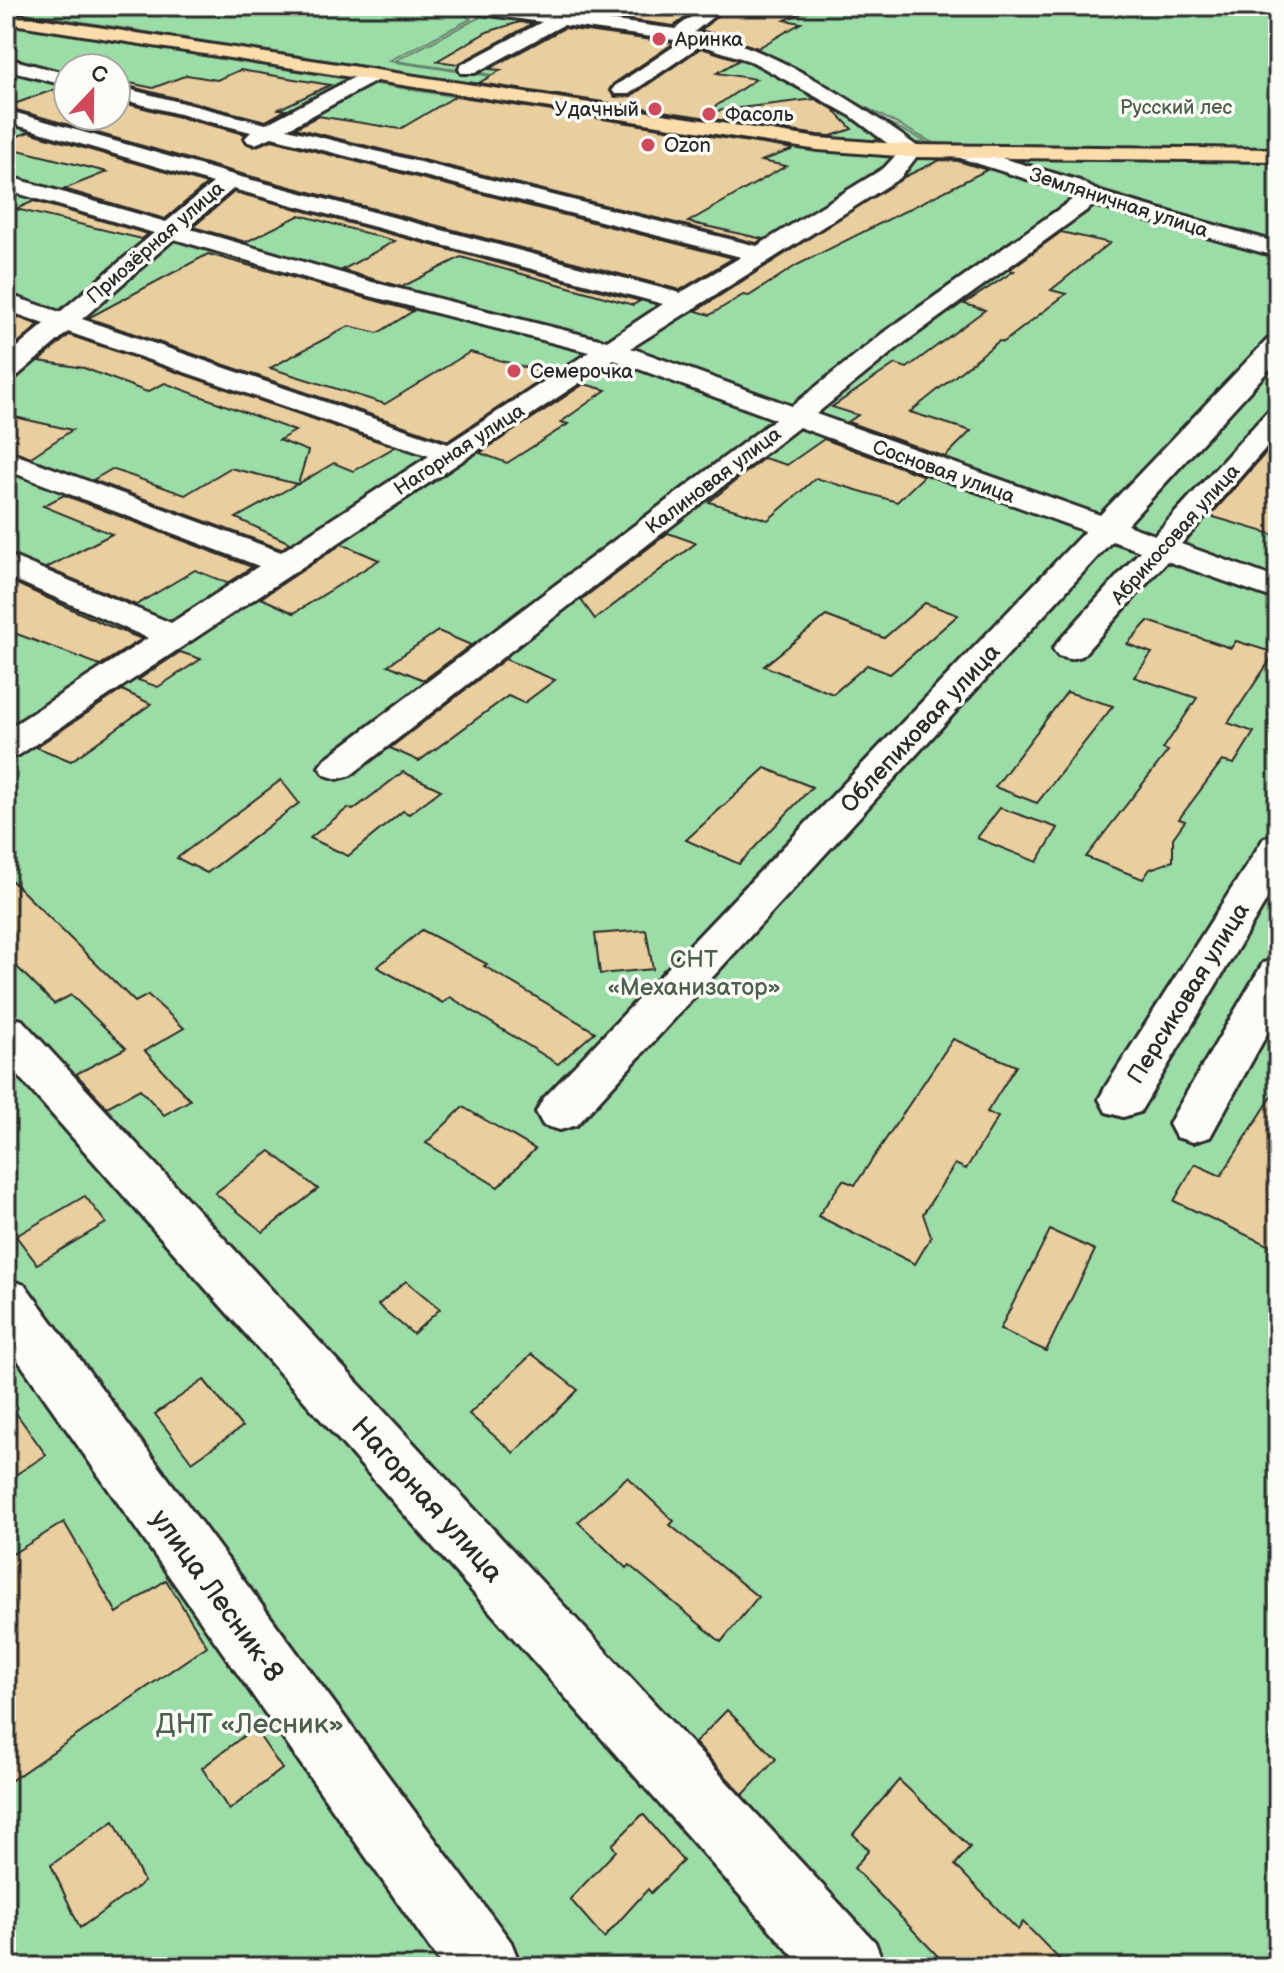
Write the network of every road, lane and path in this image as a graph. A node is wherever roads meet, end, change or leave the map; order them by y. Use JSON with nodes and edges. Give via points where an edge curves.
{"nodes":[{"id":1,"x":459,"y":6,"type":"edge"},
{"id":2,"x":585,"y":6,"type":"edge"},
{"id":3,"x":717,"y":6,"type":"edge"},
{"id":4,"x":6,"y":18,"type":"edge"},
{"id":5,"x":562,"y":19,"type":"junction"},
{"id":6,"x":689,"y":37,"type":"junction"},
{"id":7,"x":6,"y":64,"type":"edge"},
{"id":8,"x":468,"y":69,"type":"dead end"},
{"id":9,"x":373,"y":75,"type":"junction"},
{"id":10,"x":52,"y":76,"type":"edge"},
{"id":11,"x":622,"y":90,"type":"dead end"},
{"id":12,"x":132,"y":96,"type":"edge"},
{"id":13,"x":6,"y":116,"type":"edge"},
{"id":14,"x":267,"y":130,"type":"junction"},
{"id":15,"x":911,"y":151,"type":"junction"},
{"id":16,"x":961,"y":152,"type":"junction"},
{"id":17,"x":1278,"y":155,"type":"edge"},
{"id":18,"x":229,"y":181,"type":"junction"},
{"id":19,"x":6,"y":183,"type":"edge"},
{"id":20,"x":1091,"y":197,"type":"junction"},
{"id":21,"x":168,"y":232,"type":"junction"},
{"id":22,"x":1278,"y":250,"type":"edge"},
{"id":23,"x":759,"y":254,"type":"junction"},
{"id":24,"x":6,"y":302,"type":"edge"},
{"id":25,"x":684,"y":302,"type":"junction"},
{"id":26,"x":63,"y":321,"type":"junction"},
{"id":27,"x":1278,"y":344,"type":"edge"},
{"id":28,"x":611,"y":350,"type":"junction"},
{"id":29,"x":6,"y":371,"type":"edge"},
{"id":30,"x":795,"y":417,"type":"junction"},
{"id":31,"x":1278,"y":417,"type":"edge"},
{"id":32,"x":450,"y":454,"type":"junction"},
{"id":33,"x":6,"y":460,"type":"edge"},
{"id":34,"x":1104,"y":530,"type":"junction"},
{"id":35,"x":1160,"y":549,"type":"junction"},
{"id":36,"x":6,"y":564,"type":"edge"},
{"id":37,"x":283,"y":564,"type":"junction"},
{"id":38,"x":1278,"y":590,"type":"edge"},
{"id":39,"x":174,"y":637,"type":"junction"},
{"id":40,"x":1070,"y":649,"type":"dead end"},
{"id":41,"x":6,"y":747,"type":"edge"},
{"id":42,"x":338,"y":767,"type":"dead end"},
{"id":43,"x":1278,"y":847,"type":"edge"},
{"id":44,"x":1278,"y":974,"type":"edge"},
{"id":45,"x":6,"y":1032,"type":"edge"},
{"id":46,"x":1123,"y":1099,"type":"dead end"},
{"id":47,"x":560,"y":1112,"type":"dead end"},
{"id":48,"x":1193,"y":1124,"type":"dead end"},
{"id":49,"x":6,"y":1301,"type":"edge"},
{"id":50,"x":486,"y":1967,"type":"edge"},
{"id":51,"x":850,"y":1967,"type":"edge"}],
"edges":[{"from":1,"to":5,"type":"street"},
{"from":2,"to":5,"type":"street"},
{"from":3,"to":6,"type":"street"},
{"from":4,"to":9,"type":"main road"},
{"from":5,"to":6,"type":"street"},
{"from":5,"to":8,"type":"street"},
{"from":6,"to":11,"type":"street"},
{"from":6,"to":15,"type":"street","via":[[760,58],[858,112]]},
{"from":7,"to":10,"type":"street"},
{"from":9,"to":14,"type":"street","name":"Приозёрная улица"},
{"from":9,"to":15,"type":"main road","via":[[818,144]]},
{"from":12,"to":14,"type":"street"},
{"from":13,"to":18,"type":"street"},
{"from":14,"to":18,"type":"street","name":"Приозёрная улица","via":[[218,167]]},
{"from":14,"to":23,"type":"street"},
{"from":15,"to":16,"type":"main road"},
{"from":15,"to":23,"type":"street","name":"Нагорная улица","via":[[892,173]]},
{"from":16,"to":17,"type":"main road"},
{"from":16,"to":20,"type":"street","name":"Земляничная улица","via":[[1072,186]]},
{"from":18,"to":21,"type":"street","name":"Приозёрная улица"},
{"from":18,"to":25,"type":"street"},
{"from":19,"to":21,"type":"street","name":"Сосновая улица"},
{"from":20,"to":22,"type":"street","name":"Земляничная улица"},
{"from":20,"to":30,"type":"street","name":"Калиновая улица","via":[[892,339]]},
{"from":21,"to":26,"type":"street","name":"Приозёрная улица"},
{"from":21,"to":28,"type":"street","name":"Сосновая улица"},
{"from":23,"to":25,"type":"street","name":"Нагорная улица"},
{"from":24,"to":26,"type":"street"},
{"from":25,"to":28,"type":"street","name":"Нагорная улица"},
{"from":26,"to":29,"type":"street","name":"Приозёрная улица"},
{"from":26,"to":32,"type":"street"},
{"from":27,"to":34,"type":"street","name":"Облепиховая улица"},
{"from":28,"to":30,"type":"street","name":"Сосновая улица"},
{"from":28,"to":32,"type":"street","name":"Нагорная улица"},
{"from":30,"to":34,"type":"street","name":"Сосновая улица"},
{"from":30,"to":42,"type":"street","name":"Калиновая улица"},
{"from":31,"to":35,"type":"street","name":"Абрикосовая улица"},
{"from":32,"to":37,"type":"street","name":"Нагорная улица"},
{"from":33,"to":37,"type":"street"},
{"from":34,"to":35,"type":"street","name":"Сосновая улица"},
{"from":34,"to":47,"type":"street","name":"Облепиховая улица"},
{"from":35,"to":38,"type":"street","name":"Сосновая улица"},
{"from":35,"to":40,"type":"street","name":"Абрикосовая улица"},
{"from":36,"to":39,"type":"street"},
{"from":37,"to":39,"type":"street","name":"Нагорная улица"},
{"from":39,"to":41,"type":"street","name":"Нагорная улица"},
{"from":43,"to":46,"type":"street","name":"Персиковая улица"},
{"from":44,"to":48,"type":"street"},
{"from":45,"to":51,"type":"street","name":"Нагорная улица"},
{"from":49,"to":50,"type":"street","name":"улица Лесник-8"}]}
